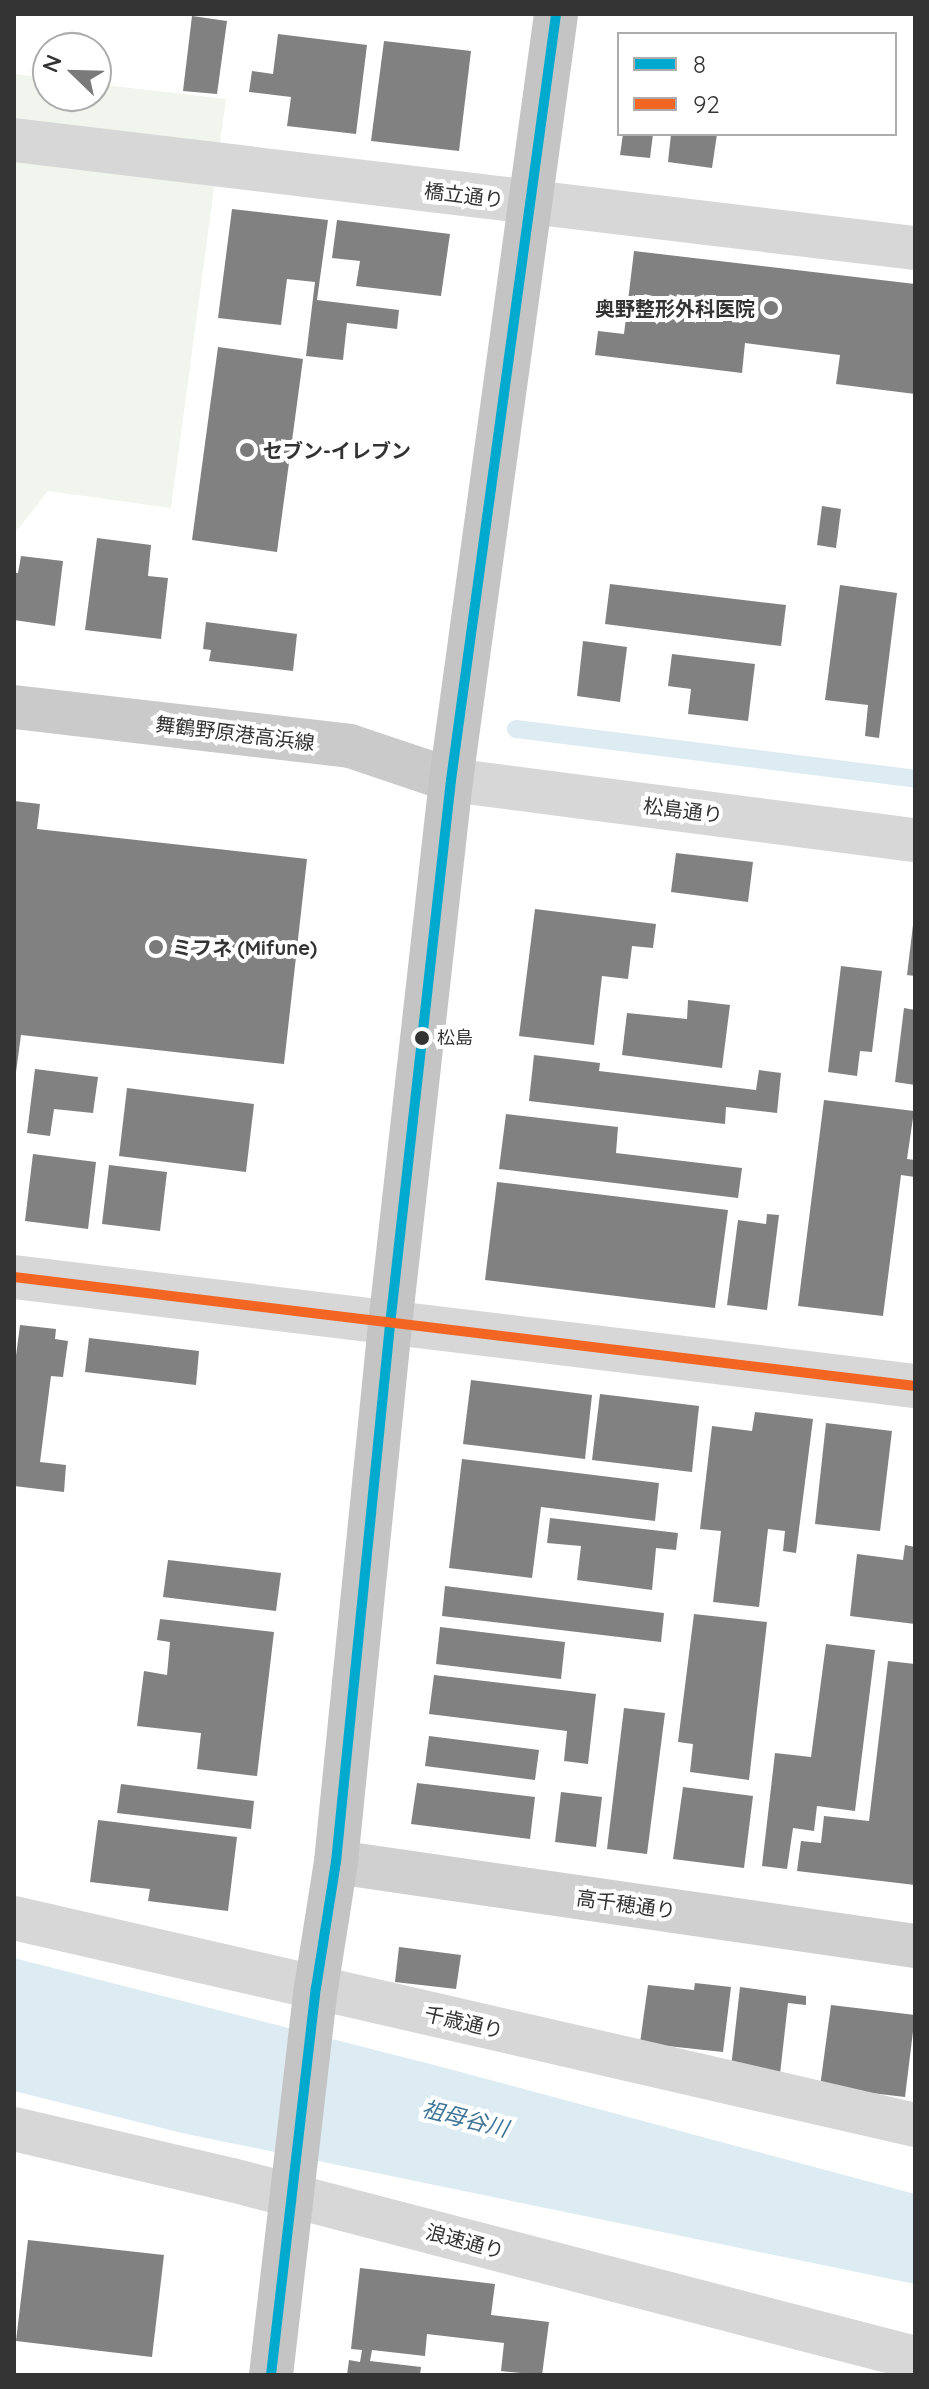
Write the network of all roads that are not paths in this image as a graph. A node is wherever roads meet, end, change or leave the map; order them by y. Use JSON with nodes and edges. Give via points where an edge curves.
{"nodes":[{"id":1,"x":556,"y":14,"type":"edge"},
{"id":2,"x":14,"y":140,"type":"edge"},
{"id":3,"x":532,"y":204,"type":"junction"},
{"id":4,"x":915,"y":248,"type":"edge"},
{"id":5,"x":14,"y":707,"type":"edge"},
{"id":6,"x":451,"y":780,"type":"junction"},
{"id":7,"x":915,"y":840,"type":"edge"},
{"id":8,"x":14,"y":1277,"type":"edge"},
{"id":9,"x":390,"y":1325,"type":"junction"},
{"id":10,"x":915,"y":1386,"type":"edge"},
{"id":11,"x":336,"y":1862,"type":"junction"},
{"id":12,"x":14,"y":1918,"type":"edge"},
{"id":13,"x":915,"y":1946,"type":"edge"},
{"id":14,"x":315,"y":2000,"type":"junction"},
{"id":15,"x":915,"y":2125,"type":"edge"},
{"id":16,"x":14,"y":2129,"type":"edge"},
{"id":17,"x":292,"y":2189,"type":"junction"},
{"id":18,"x":915,"y":2358,"type":"edge"},
{"id":19,"x":271,"y":2375,"type":"edge"}],
"edges":[{"from":1,"to":3,"type":"highway"},
{"from":2,"to":3,"type":"street","name":"橋立通り"},
{"from":3,"to":4,"type":"street","name":"橋立通り"},
{"from":3,"to":6,"type":"highway"},
{"from":5,"to":6,"type":"main road","name":"舞鶴野原港高浜線","via":[[350,746]]},
{"from":6,"to":7,"type":"street","name":"松島通り"},
{"from":6,"to":9,"type":"highway"},
{"from":8,"to":9,"type":"street"},
{"from":9,"to":10,"type":"street"},
{"from":9,"to":11,"type":"highway"},
{"from":11,"to":13,"type":"street","name":"高千穂通り"},
{"from":11,"to":14,"type":"highway"},
{"from":12,"to":14,"type":"street","name":"千歳通り"},
{"from":14,"to":15,"type":"street","name":"千歳通り"},
{"from":14,"to":17,"type":"highway"},
{"from":16,"to":17,"type":"street","name":"浪速通り"},
{"from":17,"to":18,"type":"street","name":"浪速通り"},
{"from":17,"to":19,"type":"highway"}]}
